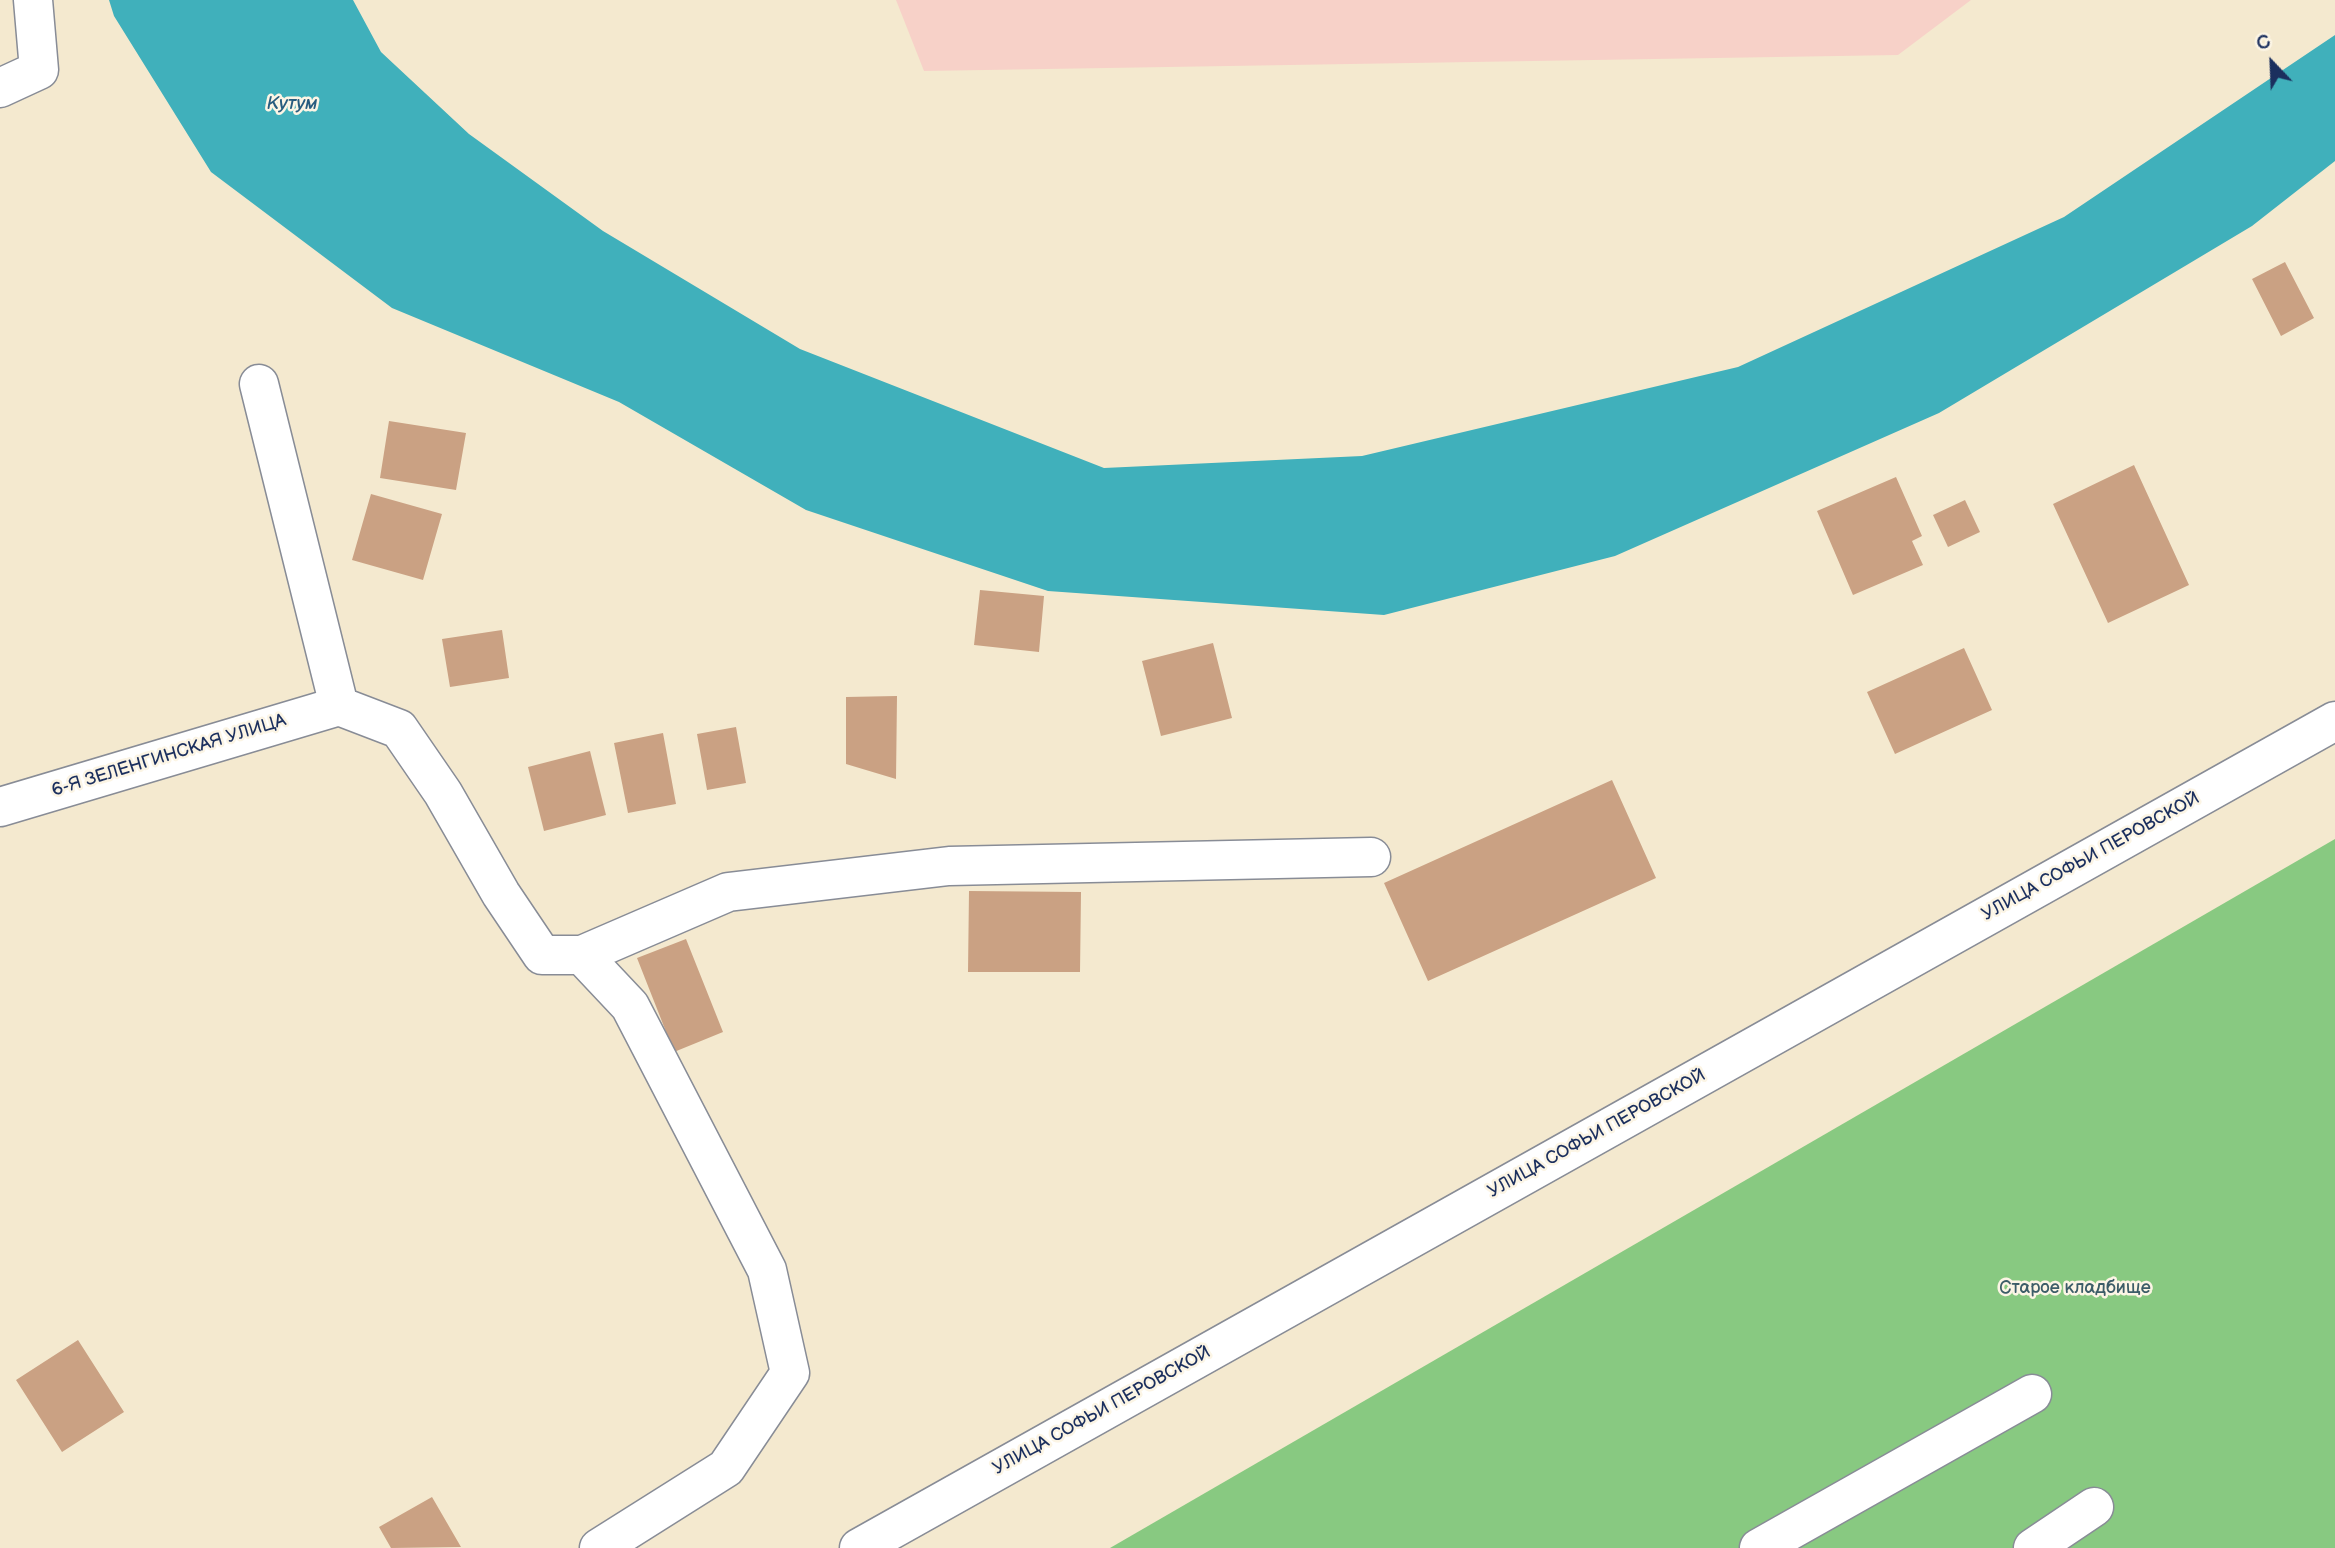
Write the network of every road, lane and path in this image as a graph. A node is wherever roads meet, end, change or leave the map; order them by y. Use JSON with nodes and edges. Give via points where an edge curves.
{"nodes":[{"id":1,"x":33,"y":0,"type":"edge"},
{"id":2,"x":0,"y":88,"type":"edge"},
{"id":3,"x":258,"y":384,"type":"dead end"},
{"id":4,"x":339,"y":706,"type":"junction"},
{"id":5,"x":2335,"y":720,"type":"edge"},
{"id":6,"x":0,"y":807,"type":"edge"},
{"id":7,"x":1371,"y":857,"type":"dead end"},
{"id":8,"x":582,"y":955,"type":"junction"},
{"id":9,"x":2032,"y":1394,"type":"dead end"},
{"id":10,"x":2094,"y":1507,"type":"dead end"},
{"id":11,"x":598,"y":1548,"type":"edge"},
{"id":12,"x":859,"y":1548,"type":"edge"},
{"id":13,"x":1759,"y":1548,"type":"edge"},
{"id":14,"x":2033,"y":1548,"type":"edge"}],
"edges":[{"from":1,"to":2,"type":"street","via":[[38,70]]},
{"from":3,"to":4,"type":"street"},
{"from":4,"to":6,"type":"street","name":"6-Я ЗЕЛЕНГИНСКАЯ УЛИЦА"},
{"from":4,"to":8,"type":"street","via":[[399,729],[542,954]]},
{"from":5,"to":12,"type":"street","name":"УЛИЦА СОФЬИ ПЕРОВСКОЙ"},
{"from":7,"to":8,"type":"street","via":[[949,866],[728,892]]},
{"from":8,"to":11,"type":"street","via":[[630,1006],[767,1270],[790,1373],[726,1468]]},
{"from":9,"to":13,"type":"street"},
{"from":10,"to":14,"type":"street"}]}
